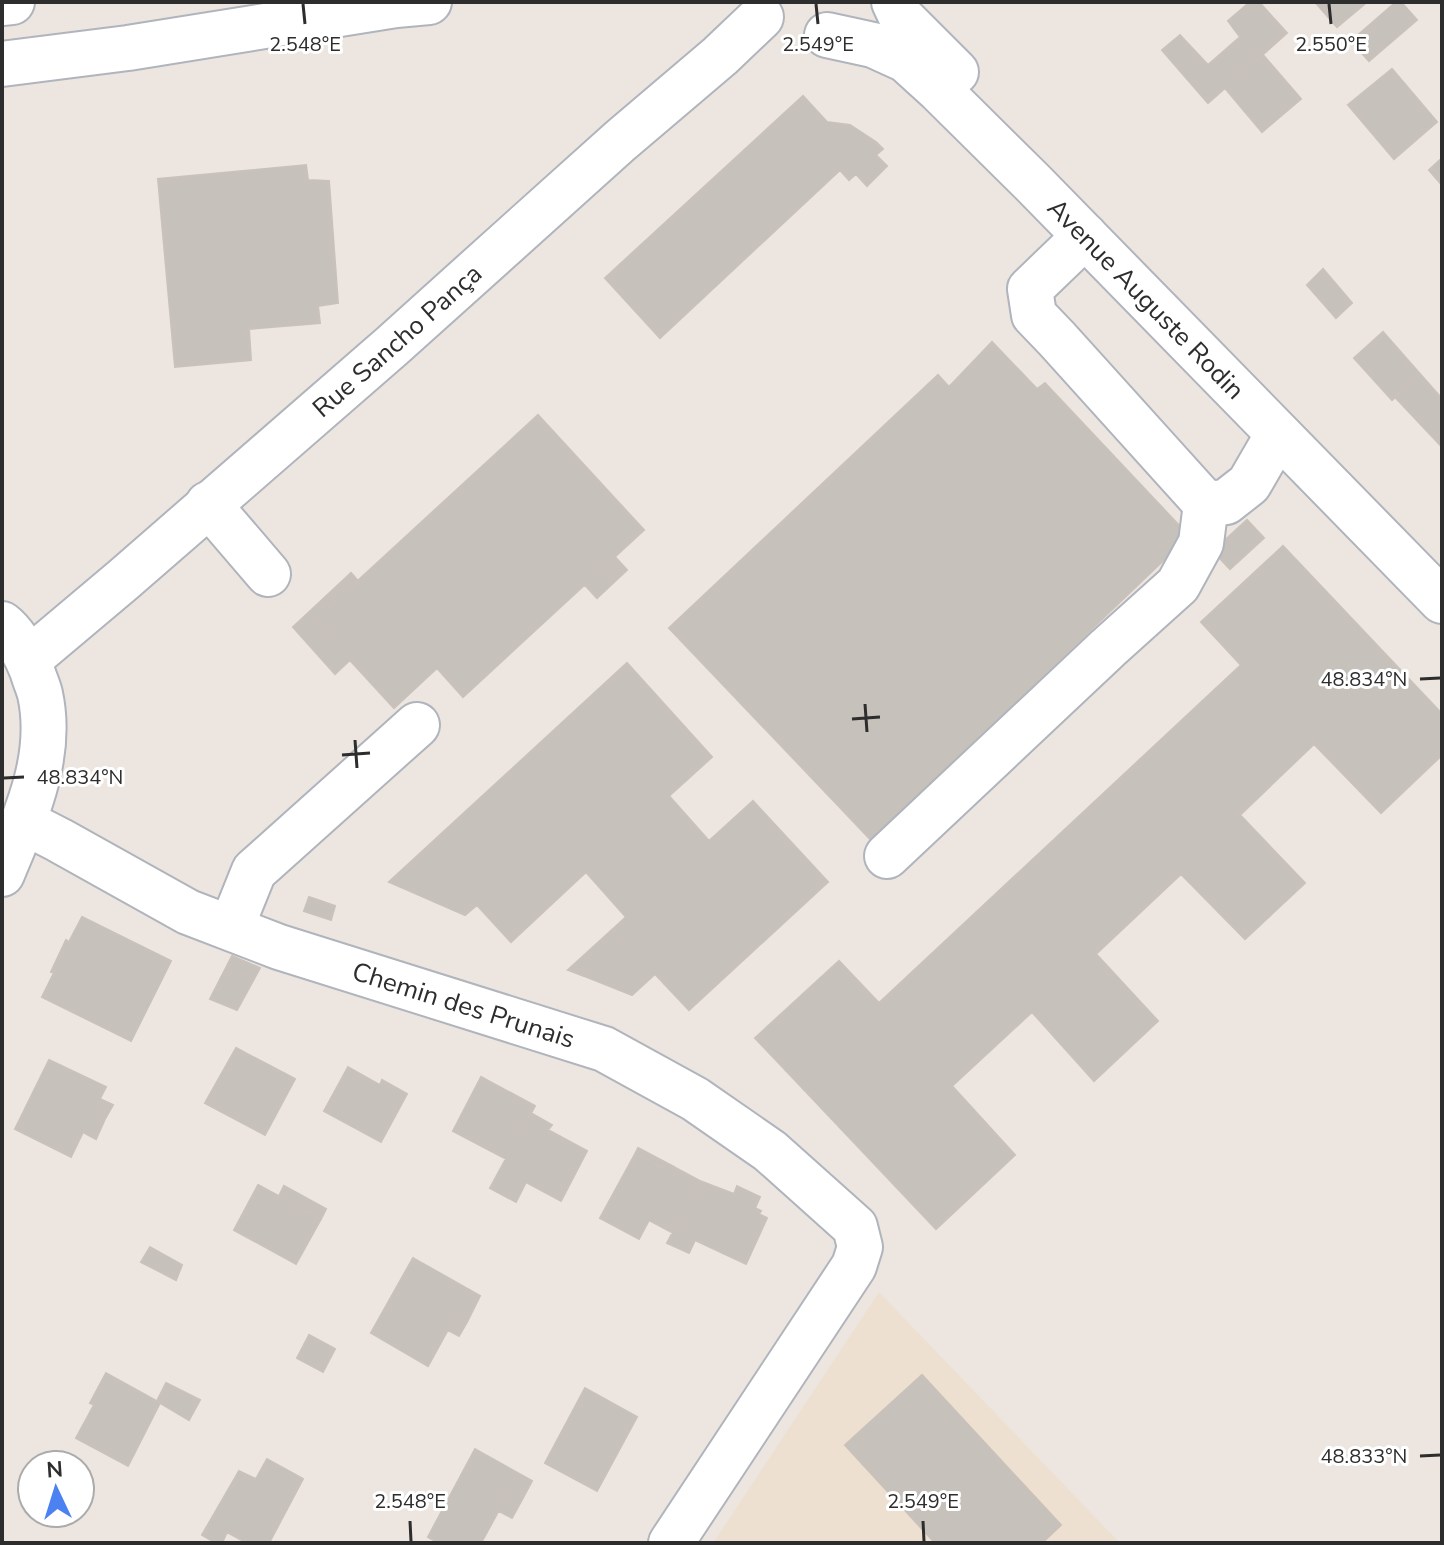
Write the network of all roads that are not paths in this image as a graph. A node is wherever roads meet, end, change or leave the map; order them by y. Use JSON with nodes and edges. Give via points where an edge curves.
{"nodes":[{"id":1,"x":12,"y":2,"type":"edge"},
{"id":2,"x":429,"y":2,"type":"edge"},
{"id":3,"x":872,"y":2,"type":"edge"},
{"id":4,"x":894,"y":2,"type":"edge"},
{"id":5,"x":2,"y":3,"type":"edge"},
{"id":6,"x":750,"y":7,"type":"edge"},
{"id":7,"x":827,"y":35,"type":"junction"},
{"id":8,"x":2,"y":64,"type":"edge"},
{"id":9,"x":1085,"y":236,"type":"junction"},
{"id":10,"x":1278,"y":434,"type":"junction"},
{"id":11,"x":208,"y":504,"type":"junction"},
{"id":12,"x":1206,"y":504,"type":"junction"},
{"id":13,"x":1442,"y":561,"type":"edge"},
{"id":14,"x":268,"y":574,"type":"dead end"},
{"id":15,"x":1442,"y":601,"type":"edge"},
{"id":16,"x":2,"y":624,"type":"edge"},
{"id":17,"x":28,"y":660,"type":"junction"},
{"id":18,"x":417,"y":725,"type":"dead end"},
{"id":19,"x":24,"y":822,"type":"junction"},
{"id":20,"x":887,"y":856,"type":"dead end"},
{"id":21,"x":2,"y":874,"type":"edge"},
{"id":22,"x":231,"y":928,"type":"junction"},
{"id":23,"x":671,"y":1543,"type":"edge"}],
"edges":[{"from":1,"to":5,"type":"street"},
{"from":2,"to":8,"type":"street"},
{"from":3,"to":7,"type":"street","via":[[848,28]]},
{"from":4,"to":13,"type":"street","name":"Avenue Auguste Rodin","via":[[925,42]]},
{"from":6,"to":7,"type":"street","name":"Avenue Auguste Rodin","via":[[789,33]]},
{"from":6,"to":11,"type":"street","name":"Rue Sancho Pança","via":[[720,56]]},
{"from":7,"to":9,"type":"street","name":"Avenue Auguste Rodin","via":[[873,45],[906,60]]},
{"from":9,"to":10,"type":"street","name":"Avenue Auguste Rodin"},
{"from":9,"to":12,"type":"street","via":[[1030,289],[1034,315]]},
{"from":10,"to":12,"type":"street","via":[[1249,484],[1226,502]]},
{"from":10,"to":15,"type":"street","name":"Avenue Auguste Rodin"},
{"from":11,"to":14,"type":"street"},
{"from":11,"to":17,"type":"street","name":"Rue Sancho Pança"},
{"from":12,"to":20,"type":"street","via":[[1201,543],[1178,585]]},
{"from":16,"to":17,"type":"street"},
{"from":17,"to":19,"type":"street","via":[[40,694],[44,734]]},
{"from":18,"to":22,"type":"street","via":[[254,871]]},
{"from":19,"to":21,"type":"street"},
{"from":19,"to":22,"type":"street","name":"Chemin des Prunais","via":[[188,912]]},
{"from":22,"to":23,"type":"street","name":"Chemin des Prunais","via":[[604,1049],[695,1099],[770,1151],[855,1227],[860,1247],[854,1266]]}]}
